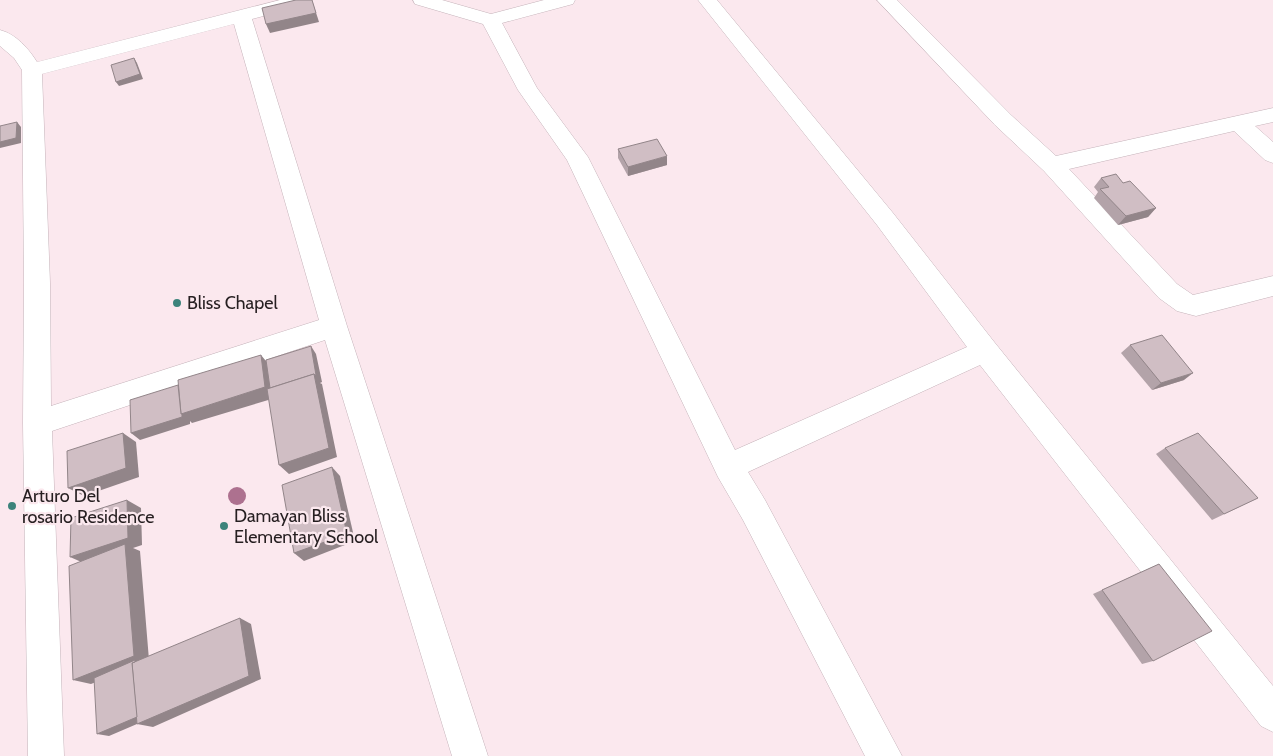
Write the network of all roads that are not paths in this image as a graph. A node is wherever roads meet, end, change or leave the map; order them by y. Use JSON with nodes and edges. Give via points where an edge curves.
{"nodes":[{"id":1,"x":302,"y":0,"type":"edge"},
{"id":2,"x":422,"y":0,"type":"edge"},
{"id":3,"x":566,"y":0,"type":"edge"},
{"id":4,"x":707,"y":0,"type":"edge"},
{"id":5,"x":886,"y":0,"type":"edge"},
{"id":6,"x":240,"y":15,"type":"junction"},
{"id":7,"x":491,"y":20,"type":"junction"},
{"id":8,"x":0,"y":36,"type":"edge"},
{"id":9,"x":32,"y":70,"type":"junction"},
{"id":10,"x":1273,"y":115,"type":"edge"},
{"id":11,"x":1239,"y":124,"type":"junction"},
{"id":12,"x":1273,"y":155,"type":"edge"},
{"id":13,"x":1052,"y":165,"type":"junction"},
{"id":14,"x":1273,"y":286,"type":"edge"},
{"id":15,"x":334,"y":326,"type":"junction"},
{"id":16,"x":985,"y":351,"type":"junction"},
{"id":17,"x":37,"y":423,"type":"junction"},
{"id":18,"x":728,"y":467,"type":"junction"},
{"id":19,"x":1273,"y":714,"type":"edge"},
{"id":20,"x":46,"y":756,"type":"edge"},
{"id":21,"x":470,"y":756,"type":"edge"},
{"id":22,"x":884,"y":756,"type":"edge"}],
"edges":[{"from":1,"to":6,"type":"street"},
{"from":2,"to":7,"type":"street"},
{"from":3,"to":7,"type":"street"},
{"from":4,"to":16,"type":"street","via":[[885,219]]},
{"from":5,"to":13,"type":"street","via":[[1002,120]]},
{"from":6,"to":9,"type":"street"},
{"from":6,"to":15,"type":"street"},
{"from":7,"to":18,"type":"street","via":[[528,90],[577,157]]},
{"from":8,"to":9,"type":"street","via":[[22,54]]},
{"from":9,"to":17,"type":"street"},
{"from":10,"to":11,"type":"street"},
{"from":11,"to":12,"type":"street"},
{"from":11,"to":13,"type":"street"},
{"from":13,"to":14,"type":"street","via":[[1168,291],[1186,304],[1206,304]]},
{"from":15,"to":17,"type":"street"},
{"from":15,"to":21,"type":"street"},
{"from":16,"to":18,"type":"street"},
{"from":16,"to":19,"type":"street"},
{"from":17,"to":20,"type":"street"},
{"from":18,"to":22,"type":"street"}]}
